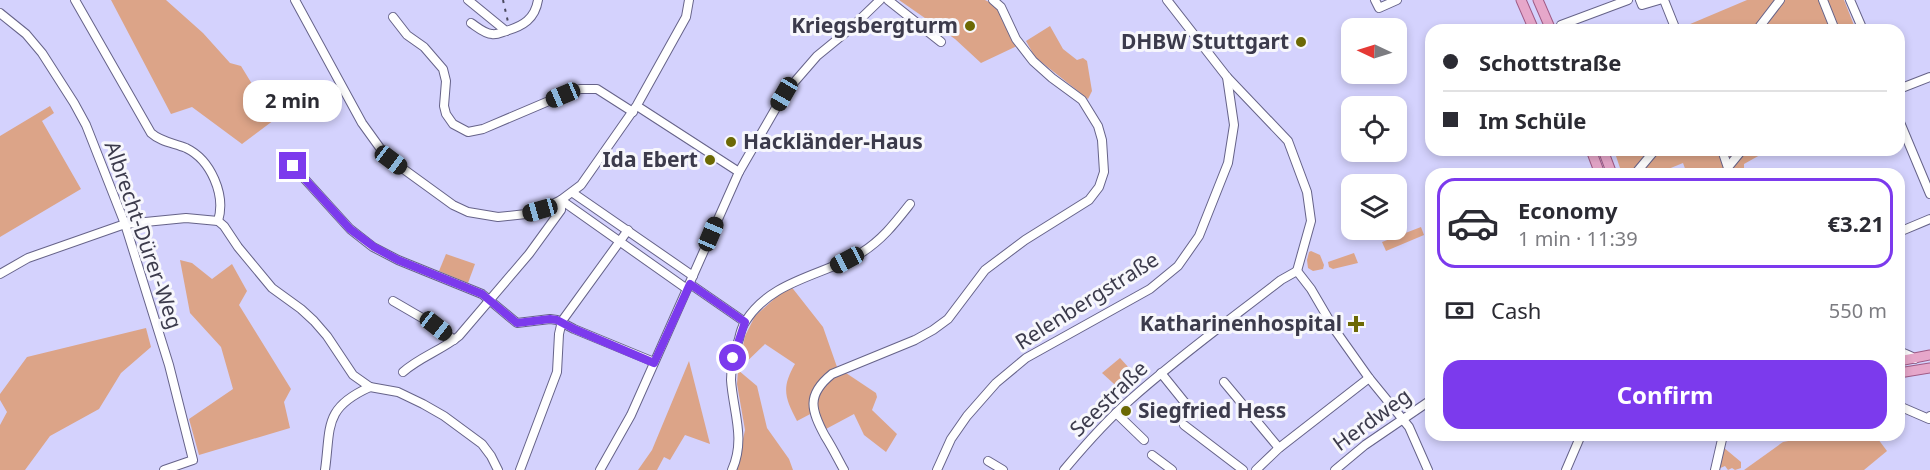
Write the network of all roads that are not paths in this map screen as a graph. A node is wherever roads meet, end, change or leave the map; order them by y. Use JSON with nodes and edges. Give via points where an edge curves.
{"nodes":[{"id":1,"x":75,"y":0,"type":"edge"},
{"id":2,"x":295,"y":0,"type":"edge"},
{"id":3,"x":468,"y":0,"type":"edge"},
{"id":4,"x":538,"y":0,"type":"edge"},
{"id":5,"x":689,"y":0,"type":"edge"},
{"id":6,"x":880,"y":0,"type":"edge"},
{"id":7,"x":888,"y":0,"type":"edge"},
{"id":8,"x":993,"y":0,"type":"edge"},
{"id":9,"x":1167,"y":0,"type":"edge"},
{"id":10,"x":1397,"y":0,"type":"edge"},
{"id":11,"x":1521,"y":0,"type":"edge"},
{"id":12,"x":1538,"y":0,"type":"edge"},
{"id":13,"x":1628,"y":0,"type":"edge"},
{"id":14,"x":1640,"y":0,"type":"edge"},
{"id":15,"x":1659,"y":0,"type":"edge"},
{"id":16,"x":1664,"y":0,"type":"edge"},
{"id":17,"x":1780,"y":0,"type":"edge"},
{"id":18,"x":1823,"y":0,"type":"edge"},
{"id":19,"x":1850,"y":0,"type":"edge"},
{"id":20,"x":1377,"y":4,"type":"edge"},
{"id":21,"x":0,"y":13,"type":"edge"},
{"id":22,"x":393,"y":17,"type":"dead end"},
{"id":23,"x":471,"y":23,"type":"dead end"},
{"id":24,"x":1531,"y":24,"type":"edge"},
{"id":25,"x":1548,"y":24,"type":"edge"},
{"id":26,"x":1563,"y":24,"type":"edge"},
{"id":27,"x":1674,"y":24,"type":"edge"},
{"id":28,"x":1762,"y":24,"type":"edge"},
{"id":29,"x":1833,"y":24,"type":"edge"},
{"id":30,"x":1860,"y":24,"type":"edge"},
{"id":31,"x":506,"y":31,"type":"junction"},
{"id":32,"x":940,"y":42,"type":"dead end"},
{"id":33,"x":1227,"y":77,"type":"junction"},
{"id":34,"x":1930,"y":77,"type":"edge"},
{"id":35,"x":1905,"y":87,"type":"edge"},
{"id":36,"x":635,"y":109,"type":"junction"},
{"id":37,"x":1905,"y":134,"type":"edge"},
{"id":38,"x":282,"y":154,"type":"dead end"},
{"id":39,"x":1650,"y":156,"type":"edge"},
{"id":40,"x":1640,"y":168,"type":"edge"},
{"id":41,"x":739,"y":172,"type":"junction"},
{"id":42,"x":573,"y":193,"type":"junction"},
{"id":43,"x":1930,"y":194,"type":"edge"},
{"id":44,"x":561,"y":200,"type":"junction"},
{"id":45,"x":910,"y":204,"type":"dead end"},
{"id":46,"x":1930,"y":219,"type":"edge"},
{"id":47,"x":218,"y":221,"type":"junction"},
{"id":48,"x":125,"y":224,"type":"junction"},
{"id":49,"x":1905,"y":229,"type":"edge"},
{"id":50,"x":628,"y":230,"type":"junction"},
{"id":51,"x":620,"y":241,"type":"junction"},
{"id":52,"x":1297,"y":271,"type":"junction"},
{"id":53,"x":0,"y":274,"type":"edge"},
{"id":54,"x":693,"y":276,"type":"junction"},
{"id":55,"x":689,"y":286,"type":"junction"},
{"id":56,"x":489,"y":299,"type":"junction"},
{"id":57,"x":393,"y":301,"type":"dead end"},
{"id":58,"x":562,"y":321,"type":"junction"},
{"id":59,"x":745,"y":322,"type":"junction"},
{"id":60,"x":454,"y":340,"type":"junction"},
{"id":61,"x":1905,"y":354,"type":"edge"},
{"id":62,"x":1930,"y":355,"type":"edge"},
{"id":63,"x":1915,"y":359,"type":"junction"},
{"id":64,"x":1905,"y":360,"type":"edge"},
{"id":65,"x":654,"y":363,"type":"junction"},
{"id":66,"x":1930,"y":368,"type":"edge"},
{"id":67,"x":402,"y":372,"type":"dead end"},
{"id":68,"x":1161,"y":373,"type":"junction"},
{"id":69,"x":1905,"y":373,"type":"edge"},
{"id":70,"x":1369,"y":378,"type":"junction"},
{"id":71,"x":1224,"y":382,"type":"dead end"},
{"id":72,"x":370,"y":387,"type":"junction"},
{"id":73,"x":1186,"y":404,"type":"dead end"},
{"id":74,"x":1425,"y":404,"type":"edge"},
{"id":75,"x":1905,"y":408,"type":"edge"},
{"id":76,"x":1116,"y":413,"type":"junction"},
{"id":77,"x":1930,"y":418,"type":"edge"},
{"id":78,"x":1403,"y":420,"type":"junction"},
{"id":79,"x":1184,"y":425,"type":"dead end"},
{"id":80,"x":1144,"y":440,"type":"dead end"},
{"id":81,"x":1578,"y":441,"type":"edge"},
{"id":82,"x":1722,"y":441,"type":"edge"},
{"id":83,"x":1279,"y":448,"type":"junction"},
{"id":84,"x":1152,"y":455,"type":"dead end"},
{"id":85,"x":988,"y":461,"type":"dead end"},
{"id":86,"x":164,"y":470,"type":"edge"},
{"id":87,"x":325,"y":470,"type":"edge"},
{"id":88,"x":498,"y":470,"type":"edge"},
{"id":89,"x":520,"y":470,"type":"edge"},
{"id":90,"x":600,"y":470,"type":"edge"},
{"id":91,"x":732,"y":470,"type":"edge"},
{"id":92,"x":844,"y":470,"type":"edge"},
{"id":93,"x":937,"y":470,"type":"edge"},
{"id":94,"x":1004,"y":470,"type":"edge"},
{"id":95,"x":1064,"y":470,"type":"edge"},
{"id":96,"x":1172,"y":470,"type":"edge"},
{"id":97,"x":1243,"y":470,"type":"edge"},
{"id":98,"x":1256,"y":470,"type":"edge"},
{"id":99,"x":1335,"y":470,"type":"edge"},
{"id":100,"x":1428,"y":470,"type":"edge"},
{"id":101,"x":1566,"y":470,"type":"edge"},
{"id":102,"x":1715,"y":470,"type":"edge"}],
"edges":[{"from":1,"to":47,"type":"street","via":[[151,133],[203,159],[218,192]]},
{"from":2,"to":44,"type":"street","via":[[371,137],[391,160],[468,212],[498,217],[526,214]]},
{"from":3,"to":31,"type":"street"},
{"from":4,"to":31,"type":"street","via":[[529,21]]},
{"from":5,"to":36,"type":"street","via":[[686,17]]},
{"from":6,"to":41,"type":"street","via":[[817,56],[784,94]]},
{"from":7,"to":32,"type":"street"},
{"from":8,"to":92,"type":"street","via":[[1033,61],[1082,100],[1098,126],[1104,172],[1089,200],[985,270],[948,319],[915,340],[823,381],[814,399],[814,414]]},
{"from":9,"to":33,"type":"street"},
{"from":10,"to":20,"type":"street"},
{"from":11,"to":24,"type":"main road"},
{"from":12,"to":25,"type":"main road"},
{"from":13,"to":26,"type":"street"},
{"from":14,"to":15,"type":"street","via":[[1642,5]]},
{"from":16,"to":27,"type":"street"},
{"from":17,"to":28,"type":"street"},
{"from":18,"to":29,"type":"street"},
{"from":19,"to":30,"type":"street"},
{"from":21,"to":48,"type":"street","name":"Albrecht-Dürer-Weg","via":[[31,40],[74,103]]},
{"from":22,"to":36,"type":"street","via":[[443,69],[446,114],[453,124],[468,132],[580,89],[597,89]]},
{"from":23,"to":31,"type":"street","via":[[494,35]]},
{"from":33,"to":52,"type":"street","via":[[1288,141],[1295,156],[1307,192],[1311,221]]},
{"from":33,"to":93,"type":"street","name":"Relenbergstraße","via":[[1234,125],[1228,163],[1199,236],[1178,266],[1150,289],[1026,358],[996,383],[951,439]]},
{"from":34,"to":35,"type":"street"},
{"from":36,"to":41,"type":"street"},
{"from":36,"to":42,"type":"street"},
{"from":37,"to":43,"type":"street"},
{"from":38,"to":56,"type":"street","via":[[350,229],[374,247]]},
{"from":39,"to":40,"type":"street"},
{"from":41,"to":54,"type":"street"},
{"from":42,"to":44,"type":"street"},
{"from":42,"to":50,"type":"street"},
{"from":44,"to":51,"type":"street"},
{"from":44,"to":56,"type":"street","via":[[561,210],[530,254]]},
{"from":45,"to":59,"type":"street","via":[[877,242],[833,268],[787,284]]},
{"from":46,"to":49,"type":"street"},
{"from":47,"to":48,"type":"street","via":[[186,219]]},
{"from":47,"to":72,"type":"street","via":[[272,288],[314,321],[353,375]]},
{"from":48,"to":53,"type":"street","via":[[28,258]]},
{"from":48,"to":86,"type":"street","name":"Albrecht-Dürer-Weg","via":[[169,364],[193,460]]},
{"from":50,"to":51,"type":"street"},
{"from":50,"to":54,"type":"street"},
{"from":51,"to":55,"type":"street"},
{"from":51,"to":58,"type":"street"},
{"from":52,"to":68,"type":"street","name":"Seestraße"},
{"from":52,"to":70,"type":"street"},
{"from":54,"to":55,"type":"street"},
{"from":55,"to":59,"type":"street"},
{"from":55,"to":65,"type":"street"},
{"from":56,"to":58,"type":"street","via":[[517,323]]},
{"from":56,"to":60,"type":"street"},
{"from":57,"to":60,"type":"street"},
{"from":58,"to":65,"type":"street"},
{"from":58,"to":89,"type":"street","via":[[557,372]]},
{"from":59,"to":91,"type":"street","via":[[732,369],[739,441]]},
{"from":60,"to":67,"type":"street"},
{"from":61,"to":63,"type":"street"},
{"from":62,"to":63,"type":"main road"},
{"from":63,"to":64,"type":"main road"},
{"from":65,"to":90,"type":"street"},
{"from":66,"to":69,"type":"main road"},
{"from":68,"to":73,"type":"street"},
{"from":68,"to":76,"type":"street","name":"Seestraße"},
{"from":70,"to":78,"type":"street"},
{"from":70,"to":83,"type":"street"},
{"from":71,"to":83,"type":"street"},
{"from":72,"to":87,"type":"street","via":[[351,396],[329,425]]},
{"from":72,"to":88,"type":"street","via":[[398,392],[444,416],[482,444]]},
{"from":74,"to":78,"type":"street","name":"Herdweg"},
{"from":75,"to":77,"type":"street"},
{"from":76,"to":80,"type":"street"},
{"from":76,"to":95,"type":"street","name":"Seestraße"},
{"from":78,"to":99,"type":"street","name":"Herdweg"},
{"from":78,"to":100,"type":"street"},
{"from":79,"to":97,"type":"street"},
{"from":81,"to":101,"type":"street"},
{"from":82,"to":102,"type":"street"},
{"from":83,"to":98,"type":"street"},
{"from":84,"to":96,"type":"street"},
{"from":85,"to":94,"type":"street"}]}
